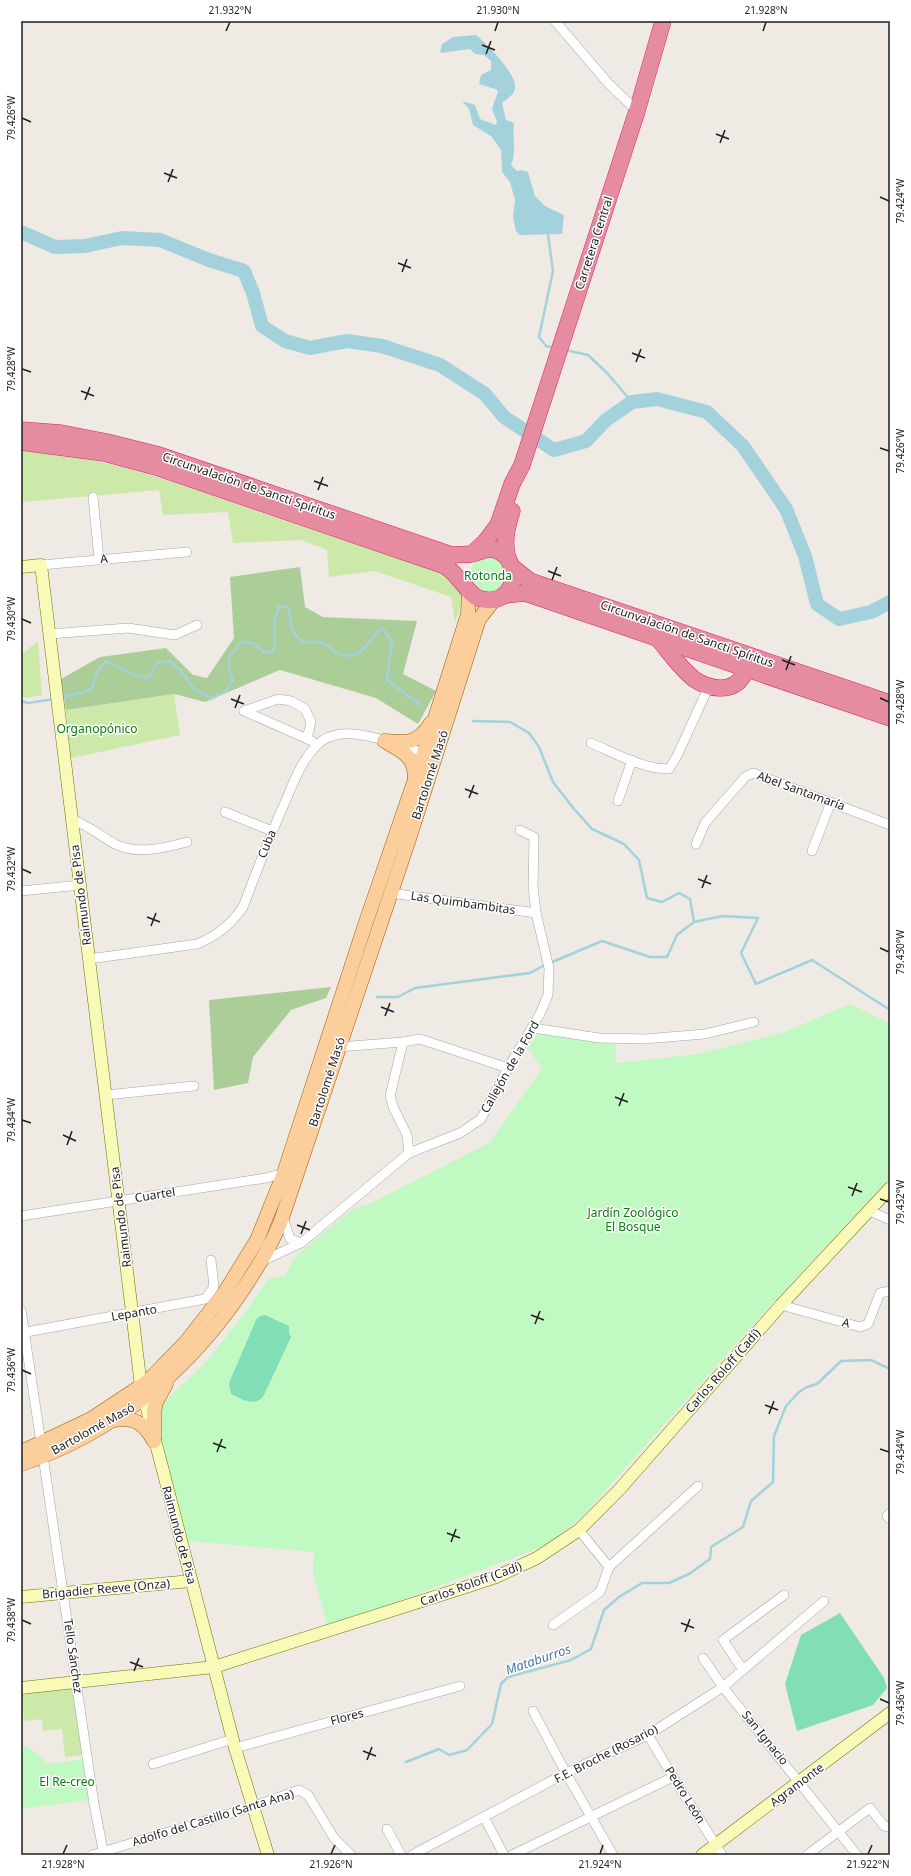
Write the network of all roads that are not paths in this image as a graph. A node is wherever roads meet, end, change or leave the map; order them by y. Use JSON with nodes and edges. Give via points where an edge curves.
{"nodes":[{"id":1,"x":555,"y":21,"type":"edge"},
{"id":2,"x":663,"y":21,"type":"edge"},
{"id":3,"x":637,"y":112,"type":"junction"},
{"id":4,"x":21,"y":430,"type":"edge"},
{"id":5,"x":21,"y":442,"type":"edge"},
{"id":6,"x":522,"y":465,"type":"junction"},
{"id":7,"x":93,"y":497,"type":"dead end"},
{"id":8,"x":187,"y":552,"type":"dead end"},
{"id":9,"x":473,"y":554,"type":"junction"},
{"id":10,"x":99,"y":559,"type":"junction"},
{"id":11,"x":509,"y":562,"type":"junction"},
{"id":12,"x":41,"y":565,"type":"junction"},
{"id":13,"x":21,"y":567,"type":"edge"},
{"id":14,"x":465,"y":586,"type":"junction"},
{"id":15,"x":500,"y":597,"type":"junction"},
{"id":16,"x":597,"y":610,"type":"junction"},
{"id":17,"x":197,"y":625,"type":"dead end"},
{"id":18,"x":49,"y":634,"type":"junction"},
{"id":19,"x":658,"y":638,"type":"junction"},
{"id":20,"x":748,"y":662,"type":"junction"},
{"id":21,"x":709,"y":686,"type":"junction"},
{"id":22,"x":890,"y":703,"type":"edge"},
{"id":23,"x":437,"y":713,"type":"junction"},
{"id":24,"x":890,"y":718,"type":"edge"},
{"id":25,"x":307,"y":739,"type":"junction"},
{"id":26,"x":384,"y":741,"type":"junction"},
{"id":27,"x":318,"y":743,"type":"junction"},
{"id":28,"x":591,"y":743,"type":"dead end"},
{"id":29,"x":430,"y":755,"type":"junction"},
{"id":30,"x":632,"y":760,"type":"junction"},
{"id":31,"x":415,"y":781,"type":"junction"},
{"id":32,"x":618,"y":801,"type":"dead end"},
{"id":33,"x":831,"y":802,"type":"junction"},
{"id":34,"x":225,"y":812,"type":"dead end"},
{"id":35,"x":72,"y":820,"type":"junction"},
{"id":36,"x":890,"y":825,"type":"edge"},
{"id":37,"x":520,"y":830,"type":"dead end"},
{"id":38,"x":272,"y":831,"type":"junction"},
{"id":39,"x":188,"y":842,"type":"dead end"},
{"id":40,"x":696,"y":844,"type":"dead end"},
{"id":41,"x":812,"y":851,"type":"dead end"},
{"id":42,"x":80,"y":885,"type":"junction"},
{"id":43,"x":21,"y":891,"type":"edge"},
{"id":44,"x":390,"y":893,"type":"junction"},
{"id":45,"x":536,"y":912,"type":"junction"},
{"id":46,"x":89,"y":959,"type":"junction"},
{"id":47,"x":754,"y":1022,"type":"dead end"},
{"id":48,"x":533,"y":1028,"type":"junction"},
{"id":49,"x":403,"y":1042,"type":"junction"},
{"id":50,"x":338,"y":1047,"type":"junction"},
{"id":51,"x":508,"y":1068,"type":"junction"},
{"id":52,"x":194,"y":1086,"type":"dead end"},
{"id":53,"x":106,"y":1095,"type":"junction"},
{"id":54,"x":409,"y":1153,"type":"junction"},
{"id":55,"x":284,"y":1173,"type":"junction"},
{"id":56,"x":266,"y":1178,"type":"junction"},
{"id":57,"x":890,"y":1188,"type":"edge"},
{"id":58,"x":283,"y":1193,"type":"junction"},
{"id":59,"x":119,"y":1200,"type":"junction"},
{"id":60,"x":868,"y":1210,"type":"junction"},
{"id":61,"x":283,"y":1215,"type":"junction"},
{"id":62,"x":21,"y":1216,"type":"edge"},
{"id":63,"x":890,"y":1220,"type":"edge"},
{"id":64,"x":300,"y":1243,"type":"junction"},
{"id":65,"x":211,"y":1260,"type":"dead end"},
{"id":66,"x":261,"y":1261,"type":"junction"},
{"id":67,"x":890,"y":1291,"type":"edge"},
{"id":68,"x":781,"y":1305,"type":"junction"},
{"id":69,"x":21,"y":1310,"type":"edge"},
{"id":70,"x":132,"y":1313,"type":"junction"},
{"id":71,"x":23,"y":1332,"type":"edge"},
{"id":72,"x":168,"y":1378,"type":"junction"},
{"id":73,"x":143,"y":1392,"type":"junction"},
{"id":74,"x":112,"y":1420,"type":"junction"},
{"id":75,"x":154,"y":1441,"type":"junction"},
{"id":76,"x":42,"y":1450,"type":"junction"},
{"id":77,"x":21,"y":1452,"type":"edge"},
{"id":78,"x":21,"y":1464,"type":"edge"},
{"id":79,"x":698,"y":1486,"type":"dead end"},
{"id":80,"x":579,"y":1530,"type":"junction"},
{"id":81,"x":609,"y":1567,"type":"junction"},
{"id":82,"x":191,"y":1581,"type":"junction"},
{"id":83,"x":64,"y":1593,"type":"junction"},
{"id":84,"x":784,"y":1595,"type":"dead end"},
{"id":85,"x":21,"y":1597,"type":"edge"},
{"id":86,"x":824,"y":1601,"type":"dead end"},
{"id":87,"x":552,"y":1625,"type":"dead end"},
{"id":88,"x":703,"y":1658,"type":"dead end"},
{"id":89,"x":214,"y":1666,"type":"junction"},
{"id":90,"x":743,"y":1670,"type":"junction"},
{"id":91,"x":76,"y":1681,"type":"junction"},
{"id":92,"x":460,"y":1686,"type":"dead end"},
{"id":93,"x":723,"y":1687,"type":"junction"},
{"id":94,"x":21,"y":1688,"type":"edge"},
{"id":95,"x":533,"y":1711,"type":"dead end"},
{"id":96,"x":890,"y":1713,"type":"edge"},
{"id":97,"x":648,"y":1735,"type":"junction"},
{"id":98,"x":234,"y":1744,"type":"junction"},
{"id":99,"x":153,"y":1764,"type":"dead end"},
{"id":100,"x":566,"y":1773,"type":"junction"},
{"id":101,"x":673,"y":1777,"type":"junction"},
{"id":102,"x":800,"y":1782,"type":"junction"},
{"id":103,"x":252,"y":1807,"type":"junction"},
{"id":104,"x":591,"y":1816,"type":"junction"},
{"id":105,"x":484,"y":1817,"type":"junction"},
{"id":106,"x":890,"y":1827,"type":"edge"},
{"id":107,"x":387,"y":1829,"type":"dead end"},
{"id":108,"x":837,"y":1832,"type":"junction"},
{"id":109,"x":719,"y":1850,"type":"edge"},
{"id":110,"x":104,"y":1853,"type":"edge"},
{"id":111,"x":92,"y":1855,"type":"edge"},
{"id":112,"x":268,"y":1855,"type":"edge"},
{"id":113,"x":351,"y":1855,"type":"edge"},
{"id":114,"x":402,"y":1855,"type":"edge"},
{"id":115,"x":412,"y":1855,"type":"edge"},
{"id":116,"x":504,"y":1855,"type":"edge"},
{"id":117,"x":512,"y":1855,"type":"edge"},
{"id":118,"x":613,"y":1855,"type":"edge"},
{"id":119,"x":702,"y":1855,"type":"edge"},
{"id":120,"x":807,"y":1855,"type":"edge"},
{"id":121,"x":857,"y":1855,"type":"edge"}],
"edges":[{"from":1,"to":3,"type":"street","via":[[608,83]]},
{"from":2,"to":3,"type":"highway","name":"Carretera Central"},
{"from":3,"to":6,"type":"highway","name":"Carretera Central"},
{"from":4,"to":9,"type":"highway","name":"Circunvalación de Sancti Spíritus","via":[[69,434],[159,455],[452,555]]},
{"from":5,"to":14,"type":"highway","name":"Circunvalación de Sancti Spíritus","via":[[104,453],[156,467],[445,566]]},
{"from":6,"to":9,"type":"highway","via":[[512,484],[498,525]]},
{"from":6,"to":11,"type":"highway","via":[[520,486],[507,529],[505,549]]},
{"from":7,"to":10,"type":"street"},
{"from":8,"to":10,"type":"street","name":"A"},
{"from":9,"to":11,"type":"highway","via":[[487,549],[494,550]]},
{"from":9,"to":14,"type":"highway","via":[[462,572]]},
{"from":10,"to":12,"type":"street","name":"A"},
{"from":11,"to":15,"type":"highway","via":[[514,578],[511,587]]},
{"from":11,"to":16,"type":"highway","name":"Circunvalación de Sancti Spíritus","via":[[530,581]]},
{"from":12,"to":13,"type":"street","name":"A"},
{"from":12,"to":18,"type":"street","name":"Raimundo de Pisa"},
{"from":14,"to":15,"type":"highway","via":[[480,598]]},
{"from":14,"to":23,"type":"main road","name":"Bartolomé Masó","via":[[468,614]]},
{"from":15,"to":16,"type":"highway","name":"Circunvalación de Sancti Spíritus","via":[[525,593]]},
{"from":15,"to":29,"type":"main road","name":"Bartolomé Masó","via":[[479,619]]},
{"from":16,"to":19,"type":"highway","name":"Circunvalación de Sancti Spíritus"},
{"from":16,"to":20,"type":"highway","name":"Circunvalación de Sancti Spíritus"},
{"from":17,"to":18,"type":"street","via":[[175,635],[128,628]]},
{"from":18,"to":35,"type":"street","name":"Raimundo de Pisa"},
{"from":19,"to":20,"type":"highway","name":"Circunvalación de Sancti Spíritus"},
{"from":19,"to":21,"type":"highway","via":[[682,668],[695,680]]},
{"from":20,"to":21,"type":"highway","via":[[742,678],[732,686],[722,689]]},
{"from":20,"to":22,"type":"highway","name":"Circunvalación de Sancti Spíritus"},
{"from":20,"to":24,"type":"highway","name":"Circunvalación de Sancti Spíritus"},
{"from":21,"to":30,"type":"street","via":[[669,769],[659,769]]},
{"from":23,"to":26,"type":"main road","via":[[423,735],[412,742]]},
{"from":23,"to":29,"type":"main road","name":"Bartolomé Masó"},
{"from":25,"to":25,"type":"street","via":[[311,722],[305,709],[291,701],[278,699],[244,711]]},
{"from":25,"to":27,"type":"street"},
{"from":26,"to":27,"type":"street","name":"Cuba","via":[[359,734],[341,734]]},
{"from":26,"to":29,"type":"street","name":"Cuba"},
{"from":26,"to":31,"type":"main road","via":[[412,762]]},
{"from":27,"to":38,"type":"street","name":"Cuba","via":[[299,771]]},
{"from":28,"to":30,"type":"street"},
{"from":29,"to":31,"type":"main road","name":"Bartolomé Masó"},
{"from":29,"to":44,"type":"main road","name":"Bartolomé Masó"},
{"from":30,"to":32,"type":"street"},
{"from":31,"to":55,"type":"main road","name":"Bartolomé Masó"},
{"from":33,"to":36,"type":"street","name":"Abel Santamaría"},
{"from":33,"to":40,"type":"street","name":"Abel Santamaría","via":[[753,773],[745,777],[705,823]]},
{"from":33,"to":41,"type":"street"},
{"from":34,"to":38,"type":"street"},
{"from":35,"to":39,"type":"street","via":[[85,824],[115,844],[130,849],[149,849]]},
{"from":35,"to":42,"type":"street","name":"Raimundo de Pisa"},
{"from":37,"to":45,"type":"street","name":"Callejón de la Ford","via":[[534,837],[533,887]]},
{"from":38,"to":46,"type":"street","name":"Cuba","via":[[243,907],[213,938],[178,948]]},
{"from":42,"to":43,"type":"street"},
{"from":42,"to":46,"type":"street","name":"Raimundo de Pisa"},
{"from":44,"to":45,"type":"street","name":"Las Quimbambitas"},
{"from":44,"to":50,"type":"main road","name":"Bartolomé Masó"},
{"from":45,"to":48,"type":"street","name":"Callejón de la Ford","via":[[549,968],[548,995]]},
{"from":46,"to":53,"type":"street","name":"Raimundo de Pisa"},
{"from":47,"to":48,"type":"street","via":[[705,1034],[644,1039],[599,1038]]},
{"from":48,"to":51,"type":"street","name":"Callejón de la Ford"},
{"from":49,"to":50,"type":"street"},
{"from":49,"to":51,"type":"street","via":[[420,1039]]},
{"from":49,"to":54,"type":"street","via":[[390,1096],[407,1135]]},
{"from":50,"to":58,"type":"main road","name":"Bartolomé Masó"},
{"from":51,"to":54,"type":"street","name":"Callejón de la Ford","via":[[481,1119],[460,1133]]},
{"from":52,"to":53,"type":"street"},
{"from":53,"to":59,"type":"street","name":"Raimundo de Pisa"},
{"from":54,"to":64,"type":"street","name":"Callejón de la Ford"},
{"from":55,"to":56,"type":"street","name":"Cuartel"},
{"from":55,"to":58,"type":"main road","name":"Bartolomé Masó"},
{"from":56,"to":58,"type":"street"},
{"from":56,"to":59,"type":"street","name":"Cuartel"},
{"from":57,"to":60,"type":"street","name":"Carlos Roloff (Cadí)"},
{"from":58,"to":61,"type":"main road","name":"Bartolomé Masó"},
{"from":58,"to":73,"type":"main road","name":"Bartolomé Masó","via":[[225,1292]]},
{"from":59,"to":62,"type":"street","name":"Cuartel"},
{"from":59,"to":70,"type":"street","name":"Raimundo de Pisa"},
{"from":60,"to":63,"type":"street"},
{"from":60,"to":68,"type":"street","name":"Carlos Roloff (Cadí)"},
{"from":61,"to":64,"type":"street","via":[[290,1239]]},
{"from":61,"to":66,"type":"main road","name":"Bartolomé Masó"},
{"from":64,"to":66,"type":"street","name":"Callejón de la Ford"},
{"from":65,"to":70,"type":"street","name":"Lepanto","via":[[214,1286],[205,1299]]},
{"from":66,"to":72,"type":"main road","name":"Bartolomé Masó","via":[[225,1316]]},
{"from":67,"to":68,"type":"street","name":"A","via":[[880,1293],[868,1324],[860,1327]]},
{"from":68,"to":80,"type":"street","name":"Carlos Roloff (Cadí)","via":[[618,1490]]},
{"from":69,"to":71,"type":"street","name":"Tello Sánchez"},
{"from":70,"to":71,"type":"street","name":"Lepanto"},
{"from":70,"to":73,"type":"street","name":"Raimundo de Pisa"},
{"from":71,"to":76,"type":"street","name":"Tello Sánchez"},
{"from":72,"to":73,"type":"main road","name":"Bartolomé Masó"},
{"from":72,"to":75,"type":"main road","via":[[156,1402]]},
{"from":73,"to":74,"type":"main road","name":"Bartolomé Masó","via":[[129,1410]]},
{"from":73,"to":75,"type":"street","name":"Raimundo de Pisa"},
{"from":73,"to":76,"type":"main road","name":"Bartolomé Masó","via":[[91,1419]]},
{"from":74,"to":75,"type":"main road","via":[[131,1419],[138,1422],[149,1431]]},
{"from":74,"to":76,"type":"main road","name":"Bartolomé Masó"},
{"from":75,"to":82,"type":"street","name":"Raimundo de Pisa"},
{"from":76,"to":77,"type":"main road","name":"Bartolomé Masó"},
{"from":76,"to":78,"type":"main road","name":"Bartolomé Masó"},
{"from":76,"to":83,"type":"street","name":"Tello Sánchez"},
{"from":79,"to":81,"type":"street"},
{"from":80,"to":81,"type":"street"},
{"from":80,"to":89,"type":"street","name":"Carlos Roloff (Cadí)","via":[[538,1558],[496,1577],[348,1626]]},
{"from":81,"to":87,"type":"street","via":[[600,1592]]},
{"from":82,"to":83,"type":"street","name":"Brigadier Reeve (Onza)"},
{"from":82,"to":89,"type":"street","name":"Raimundo de Pisa"},
{"from":83,"to":85,"type":"street","name":"Brigadier Reeve (Onza)"},
{"from":83,"to":91,"type":"street","name":"Tello Sánchez"},
{"from":84,"to":90,"type":"street","via":[[723,1640]]},
{"from":86,"to":90,"type":"street","name":"F.E. Broche (Rosario)"},
{"from":88,"to":93,"type":"street","name":"San Ignacio"},
{"from":89,"to":91,"type":"street","name":"Carlos Roloff (Cadí)"},
{"from":89,"to":98,"type":"street","name":"Raimundo de Pisa"},
{"from":90,"to":93,"type":"street","name":"F.E. Broche (Rosario)"},
{"from":91,"to":94,"type":"street","name":"Carlos Roloff (Cadí)"},
{"from":91,"to":110,"type":"street","name":"Tello Sánchez"},
{"from":92,"to":98,"type":"street","name":"Flores"},
{"from":93,"to":97,"type":"street","name":"F.E. Broche (Rosario)"},
{"from":93,"to":102,"type":"street","name":"San Ignacio"},
{"from":95,"to":100,"type":"street"},
{"from":96,"to":102,"type":"street","name":"Agramonte"},
{"from":97,"to":100,"type":"street","name":"F.E. Broche (Rosario)"},
{"from":97,"to":101,"type":"street","name":"Pedro León"},
{"from":98,"to":99,"type":"street","name":"Flores"},
{"from":98,"to":103,"type":"street","name":"Raimundo de Pisa"},
{"from":100,"to":104,"type":"street"},
{"from":100,"to":105,"type":"street","name":"F.E. Broche (Rosario)"},
{"from":101,"to":104,"type":"street"},
{"from":101,"to":109,"type":"street","name":"Pedro León"},
{"from":102,"to":108,"type":"street","name":"San Ignacio"},
{"from":102,"to":109,"type":"street","name":"Agramonte"},
{"from":103,"to":110,"type":"street","name":"Adolfo del Castillo (Santa Ana)"},
{"from":103,"to":112,"type":"street","name":"Raimundo de Pisa"},
{"from":103,"to":113,"type":"street","name":"Adolfo del Castillo (Santa Ana)","via":[[299,1790],[308,1795],[334,1838]]},
{"from":104,"to":117,"type":"street"},
{"from":104,"to":118,"type":"street"},
{"from":105,"to":115,"type":"street","name":"F.E. Broche (Rosario)"},
{"from":105,"to":116,"type":"street"},
{"from":106,"to":108,"type":"street","via":[[884,1826],[870,1808]]},
{"from":107,"to":114,"type":"street"},
{"from":108,"to":120,"type":"street"},
{"from":108,"to":121,"type":"street","name":"San Ignacio"},
{"from":109,"to":119,"type":"street","name":"Agramonte"},
{"from":110,"to":111,"type":"street","name":"Adolfo del Castillo (Santa Ana)"}]}
